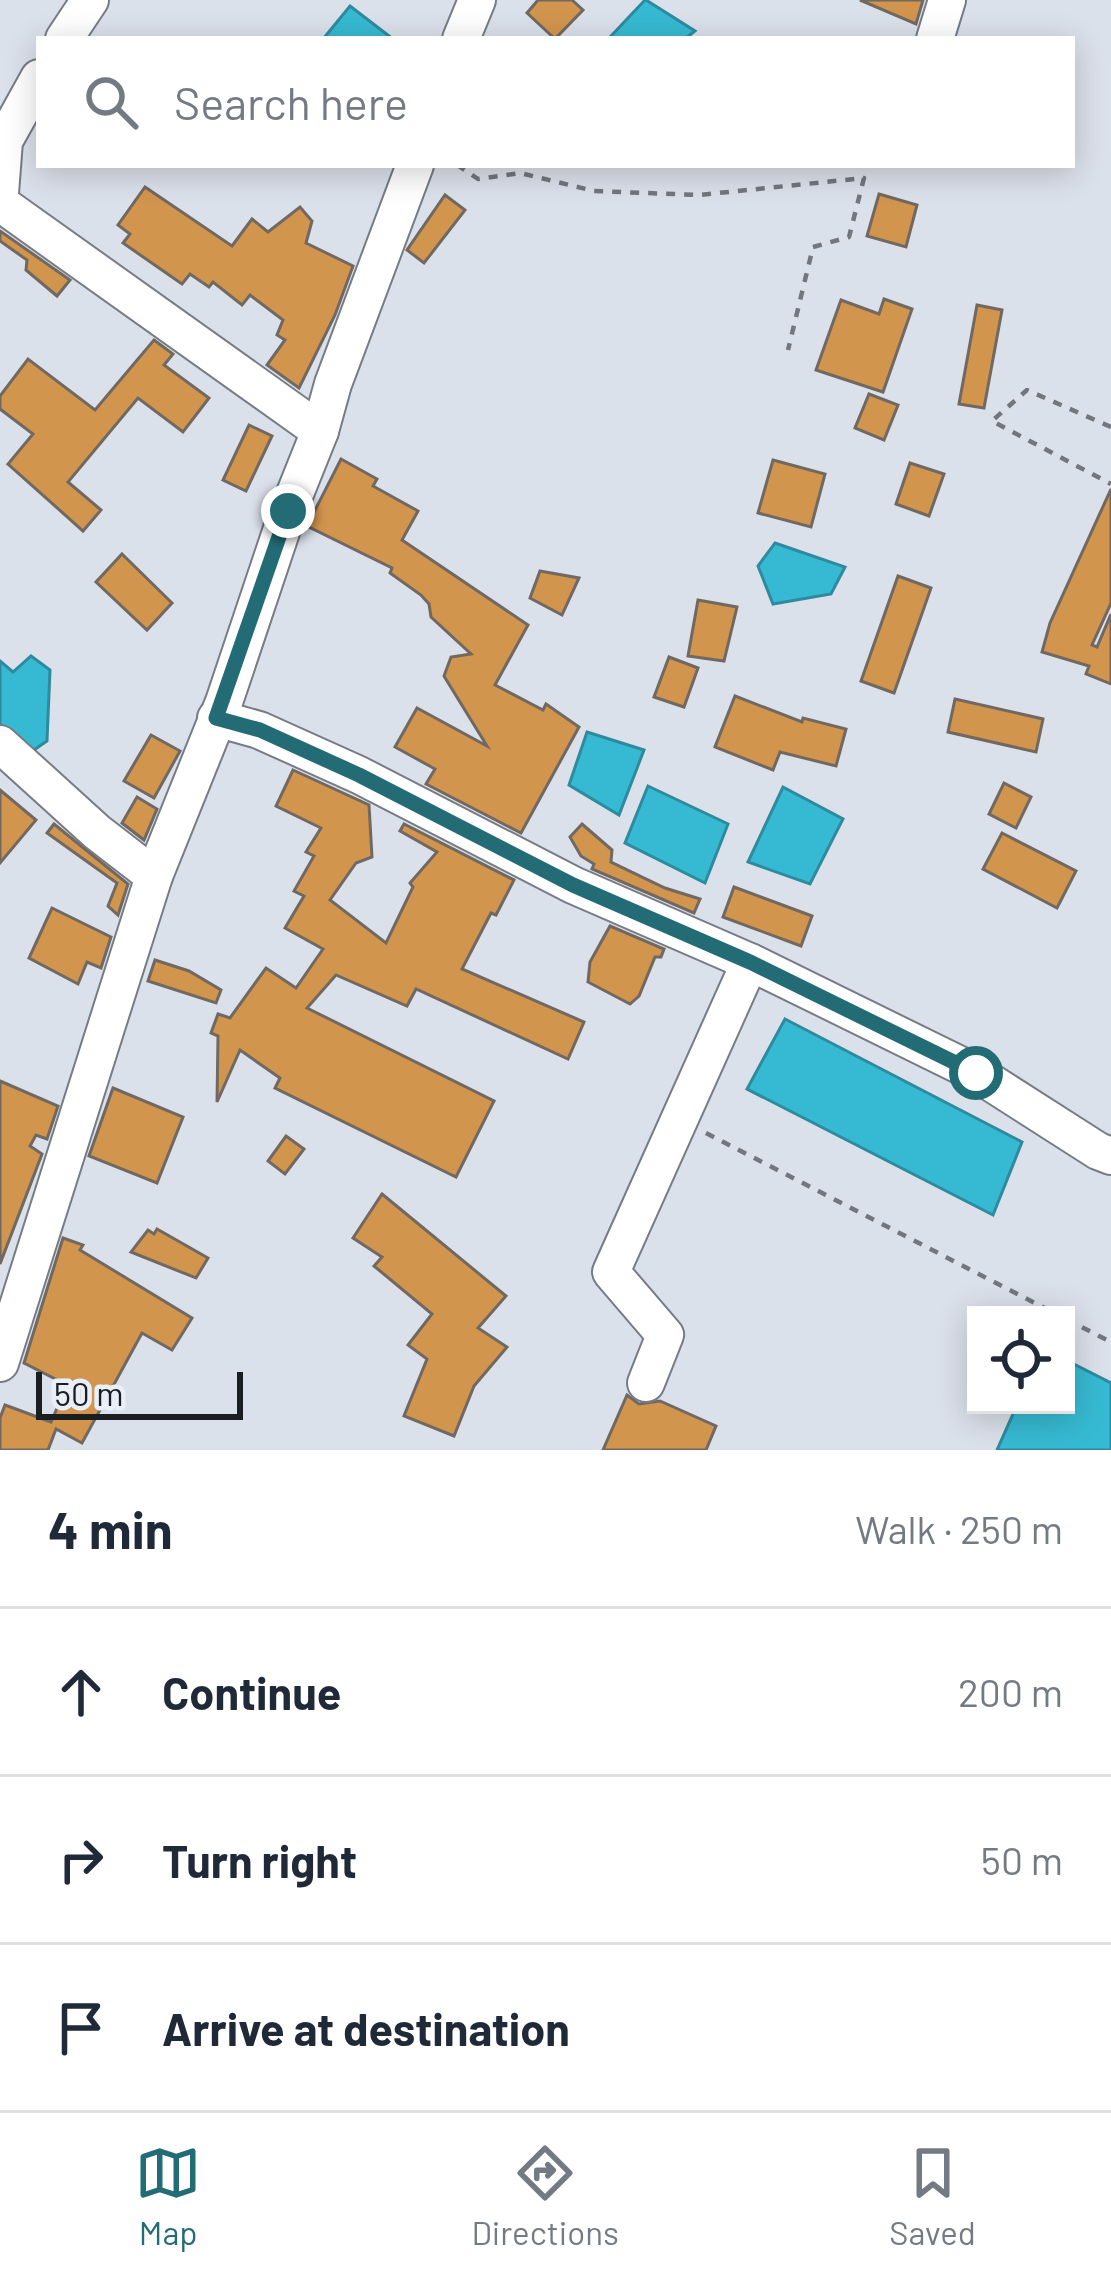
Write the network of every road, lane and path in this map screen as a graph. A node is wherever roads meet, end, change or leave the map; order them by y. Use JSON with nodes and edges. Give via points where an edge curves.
{"nodes":[{"id":1,"x":90,"y":0,"type":"edge"},
{"id":2,"x":477,"y":0,"type":"edge"},
{"id":3,"x":947,"y":0,"type":"edge"},
{"id":4,"x":66,"y":36,"type":"edge"},
{"id":5,"x":462,"y":36,"type":"edge"},
{"id":6,"x":935,"y":36,"type":"edge"},
{"id":7,"x":36,"y":83,"type":"edge"},
{"id":8,"x":415,"y":168,"type":"edge"},
{"id":9,"x":462,"y":168,"type":"edge"},
{"id":10,"x":0,"y":193,"type":"edge"},
{"id":11,"x":0,"y":203,"type":"edge"},
{"id":12,"x":788,"y":350,"type":"dead end"},
{"id":13,"x":1111,"y":427,"type":"edge"},
{"id":14,"x":320,"y":431,"type":"junction"},
{"id":15,"x":1111,"y":484,"type":"edge"},
{"id":16,"x":216,"y":718,"type":"junction"},
{"id":17,"x":0,"y":744,"type":"edge"},
{"id":18,"x":154,"y":876,"type":"junction"},
{"id":19,"x":750,"y":962,"type":"junction"},
{"id":20,"x":680,"y":1119,"type":"junction"},
{"id":21,"x":1111,"y":1156,"type":"edge"},
{"id":22,"x":1041,"y":1306,"type":"edge"},
{"id":23,"x":1075,"y":1324,"type":"edge"},
{"id":24,"x":1111,"y":1342,"type":"edge"},
{"id":25,"x":0,"y":1363,"type":"edge"},
{"id":26,"x":646,"y":1383,"type":"dead end"}],
"edges":[{"from":1,"to":4,"type":"street"},
{"from":2,"to":5,"type":"street"},
{"from":3,"to":6,"type":"street"},
{"from":7,"to":10,"type":"street","via":[[4,141]]},
{"from":8,"to":14,"type":"street"},
{"from":9,"to":12,"type":"path","via":[[478,179],[520,173],[594,191],[657,194],[864,178],[849,237],[813,248]]},
{"from":11,"to":14,"type":"street"},
{"from":13,"to":15,"type":"path","via":[[1027,391],[992,421]]},
{"from":14,"to":16,"type":"street"},
{"from":16,"to":18,"type":"street"},
{"from":16,"to":19,"type":"street","via":[[359,775],[573,885]]},
{"from":17,"to":18,"type":"street"},
{"from":18,"to":25,"type":"street"},
{"from":19,"to":20,"type":"street"},
{"from":19,"to":21,"type":"street","via":[[976,1073]]},
{"from":20,"to":22,"type":"path"},
{"from":20,"to":26,"type":"street","via":[[611,1272],[665,1334]]},
{"from":23,"to":24,"type":"path"}]}
